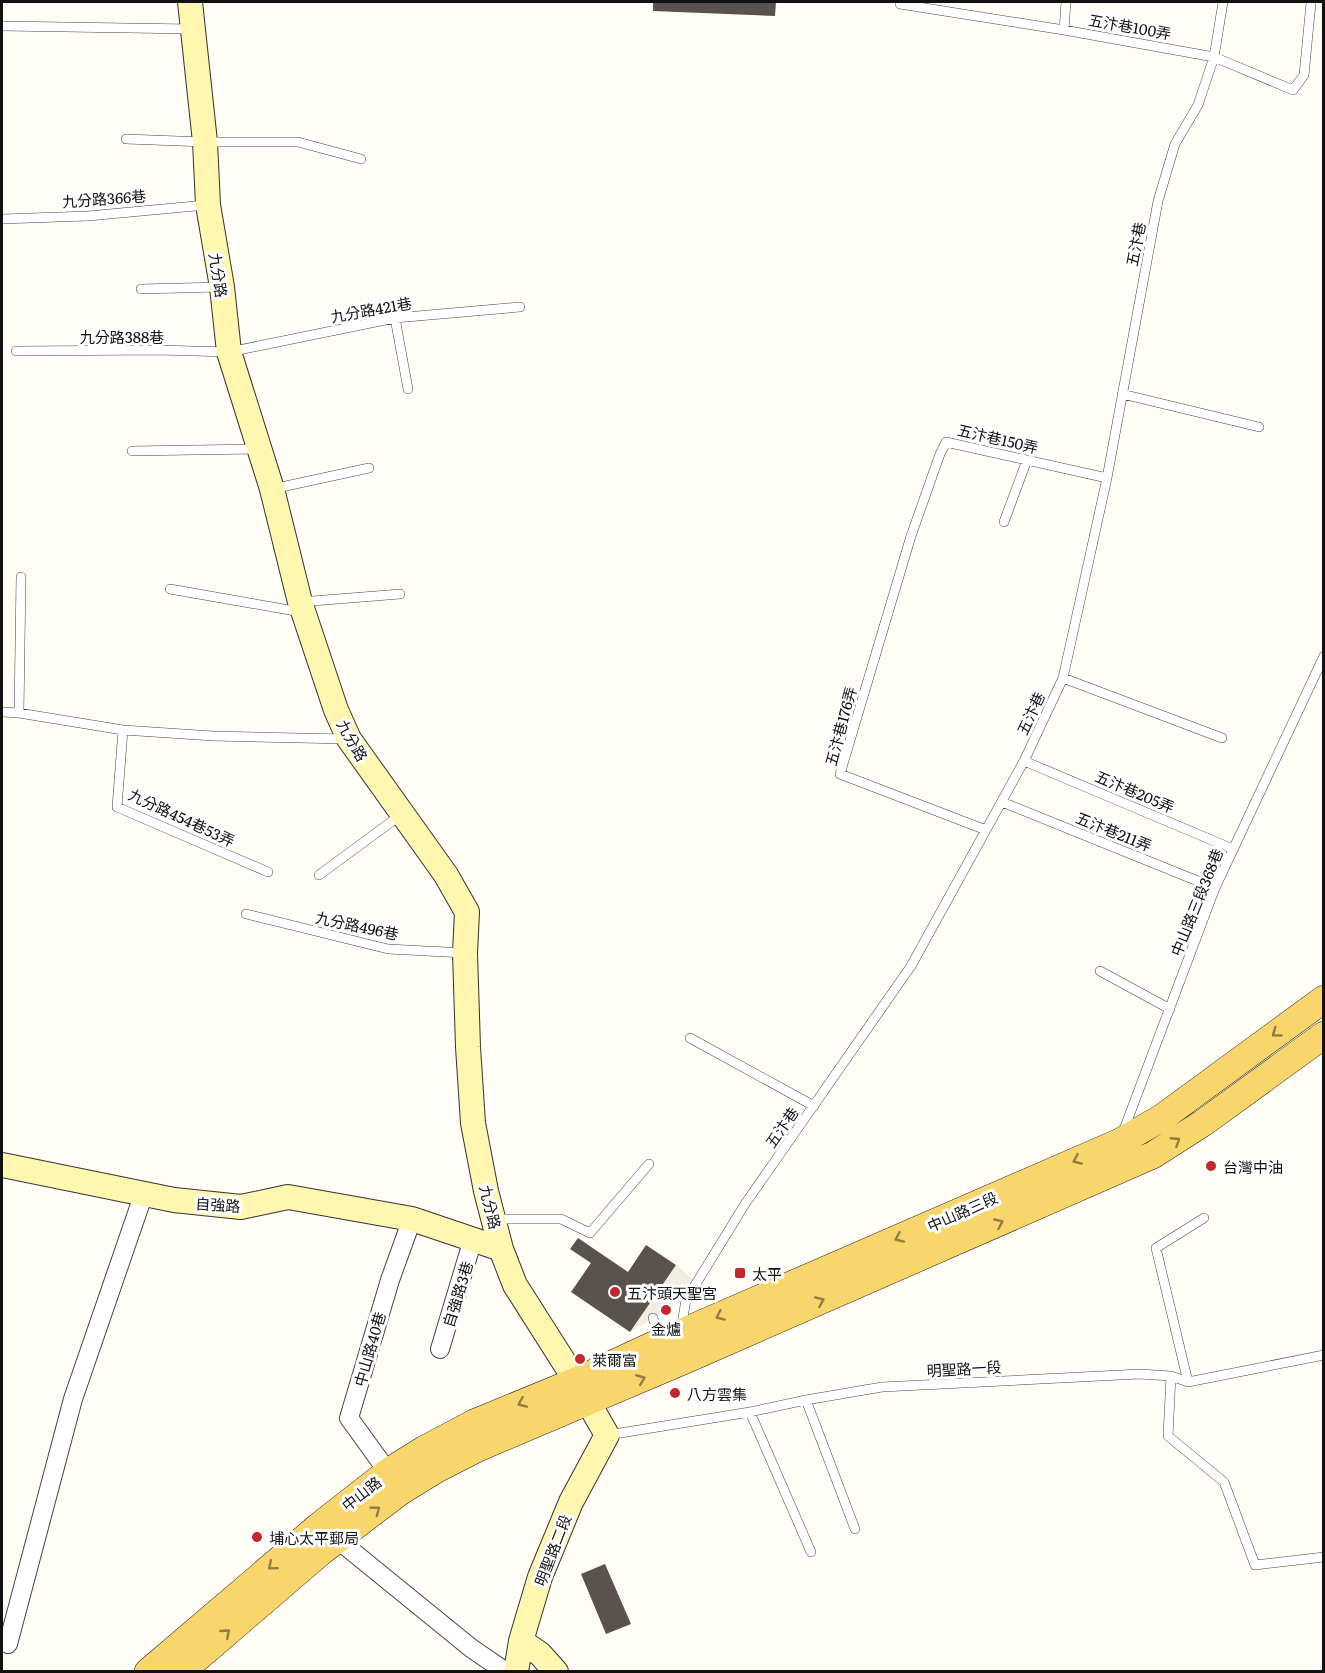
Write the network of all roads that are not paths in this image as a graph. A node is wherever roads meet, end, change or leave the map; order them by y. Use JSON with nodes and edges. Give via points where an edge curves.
{"nodes":[{"id":1,"x":190,"y":2,"type":"edge"},
{"id":2,"x":901,"y":2,"type":"edge"},
{"id":3,"x":1066,"y":2,"type":"edge"},
{"id":4,"x":1223,"y":2,"type":"edge"},
{"id":5,"x":1311,"y":3,"type":"edge"},
{"id":6,"x":2,"y":26,"type":"edge"},
{"id":7,"x":194,"y":29,"type":"junction"},
{"id":8,"x":1064,"y":30,"type":"junction"},
{"id":9,"x":1214,"y":57,"type":"junction"},
{"id":10,"x":126,"y":139,"type":"dead end"},
{"id":11,"x":205,"y":142,"type":"junction"},
{"id":12,"x":361,"y":159,"type":"dead end"},
{"id":13,"x":208,"y":205,"type":"junction"},
{"id":14,"x":2,"y":219,"type":"edge"},
{"id":15,"x":222,"y":287,"type":"junction"},
{"id":16,"x":141,"y":289,"type":"dead end"},
{"id":17,"x":520,"y":307,"type":"dead end"},
{"id":18,"x":395,"y":318,"type":"junction"},
{"id":19,"x":16,"y":351,"type":"dead end"},
{"id":20,"x":229,"y":352,"type":"junction"},
{"id":21,"x":408,"y":389,"type":"dead end"},
{"id":22,"x":1122,"y":394,"type":"junction"},
{"id":23,"x":1259,"y":427,"type":"dead end"},
{"id":24,"x":260,"y":449,"type":"junction"},
{"id":25,"x":132,"y":451,"type":"dead end"},
{"id":26,"x":1027,"y":460,"type":"junction"},
{"id":27,"x":369,"y":468,"type":"dead end"},
{"id":28,"x":1107,"y":478,"type":"junction"},
{"id":29,"x":272,"y":489,"type":"junction"},
{"id":30,"x":1004,"y":522,"type":"dead end"},
{"id":31,"x":911,"y":536,"type":"joint"},
{"id":32,"x":21,"y":577,"type":"dead end"},
{"id":33,"x":170,"y":589,"type":"dead end"},
{"id":34,"x":400,"y":594,"type":"dead end"},
{"id":35,"x":302,"y":607,"type":"junction"},
{"id":36,"x":1323,"y":656,"type":"edge"},
{"id":37,"x":1063,"y":678,"type":"junction"},
{"id":38,"x":2,"y":712,"type":"edge"},
{"id":39,"x":19,"y":712,"type":"junction"},
{"id":40,"x":123,"y":730,"type":"junction"},
{"id":41,"x":1222,"y":738,"type":"dead end"},
{"id":42,"x":349,"y":739,"type":"junction"},
{"id":43,"x":1024,"y":761,"type":"junction"},
{"id":44,"x":1002,"y":802,"type":"junction"},
{"id":45,"x":402,"y":814,"type":"junction"},
{"id":46,"x":986,"y":830,"type":"junction"},
{"id":47,"x":1233,"y":849,"type":"junction"},
{"id":48,"x":268,"y":872,"type":"dead end"},
{"id":49,"x":319,"y":875,"type":"dead end"},
{"id":50,"x":1215,"y":888,"type":"junction"},
{"id":51,"x":246,"y":914,"type":"dead end"},
{"id":52,"x":465,"y":953,"type":"junction"},
{"id":53,"x":1100,"y":971,"type":"dead end"},
{"id":54,"x":1323,"y":999,"type":"edge"},
{"id":55,"x":1170,"y":1009,"type":"junction"},
{"id":56,"x":1323,"y":1035,"type":"edge"},
{"id":57,"x":690,"y":1038,"type":"dead end"},
{"id":58,"x":814,"y":1106,"type":"junction"},
{"id":59,"x":1126,"y":1153,"type":"junction"},
{"id":60,"x":2,"y":1164,"type":"edge"},
{"id":61,"x":649,"y":1164,"type":"dead end"},
{"id":62,"x":144,"y":1193,"type":"junction"},
{"id":63,"x":1204,"y":1218,"type":"dead end"},
{"id":64,"x":412,"y":1219,"type":"junction"},
{"id":65,"x":493,"y":1219,"type":"junction"},
{"id":66,"x":473,"y":1239,"type":"junction"},
{"id":67,"x":501,"y":1249,"type":"junction"},
{"id":68,"x":674,"y":1344,"type":"junction"},
{"id":69,"x":440,"y":1349,"type":"dead end"},
{"id":70,"x":1323,"y":1355,"type":"edge"},
{"id":71,"x":1171,"y":1376,"type":"junction"},
{"id":72,"x":1188,"y":1382,"type":"junction"},
{"id":73,"x":581,"y":1391,"type":"junction"},
{"id":74,"x":806,"y":1400,"type":"junction"},
{"id":75,"x":750,"y":1412,"type":"junction"},
{"id":76,"x":607,"y":1435,"type":"junction"},
{"id":77,"x":388,"y":1472,"type":"junction"},
{"id":78,"x":855,"y":1530,"type":"dead end"},
{"id":79,"x":337,"y":1539,"type":"junction"},
{"id":80,"x":811,"y":1552,"type":"dead end"},
{"id":81,"x":1323,"y":1557,"type":"edge"},
{"id":82,"x":521,"y":1641,"type":"junction"},
{"id":83,"x":8,"y":1644,"type":"dead end"},
{"id":84,"x":148,"y":1671,"type":"edge"},
{"id":85,"x":181,"y":1671,"type":"edge"},
{"id":86,"x":506,"y":1671,"type":"edge"},
{"id":87,"x":516,"y":1671,"type":"edge"},
{"id":88,"x":556,"y":1671,"type":"edge"}],
"edges":[{"from":1,"to":7,"type":"street","name":"九分路"},
{"from":2,"to":8,"type":"lane","name":"五汴巷100弄"},
{"from":3,"to":8,"type":"lane"},
{"from":4,"to":9,"type":"lane","name":"五汴巷"},
{"from":5,"to":9,"type":"lane","name":"五汴巷100弄","via":[[1304,75],[1293,90]]},
{"from":6,"to":7,"type":"lane"},
{"from":7,"to":11,"type":"street","name":"九分路"},
{"from":8,"to":9,"type":"lane","name":"五汴巷100弄"},
{"from":9,"to":22,"type":"lane","name":"五汴巷","via":[[1198,105],[1175,144],[1158,201]]},
{"from":10,"to":11,"type":"lane"},
{"from":11,"to":12,"type":"lane","via":[[298,142]]},
{"from":11,"to":13,"type":"street","name":"九分路"},
{"from":13,"to":14,"type":"lane","name":"九分路366巷"},
{"from":13,"to":15,"type":"street","name":"九分路"},
{"from":15,"to":16,"type":"lane"},
{"from":15,"to":20,"type":"street","name":"九分路"},
{"from":17,"to":18,"type":"lane","name":"九分路421巷"},
{"from":18,"to":20,"type":"lane","name":"九分路421巷"},
{"from":18,"to":21,"type":"lane"},
{"from":19,"to":20,"type":"lane","name":"九分路388巷"},
{"from":20,"to":24,"type":"street","name":"九分路"},
{"from":22,"to":23,"type":"lane"},
{"from":22,"to":28,"type":"lane","name":"五汴巷"},
{"from":24,"to":25,"type":"lane"},
{"from":24,"to":29,"type":"street","name":"九分路"},
{"from":26,"to":28,"type":"lane","name":"五汴巷150弄"},
{"from":26,"to":30,"type":"lane"},
{"from":26,"to":31,"type":"lane","name":"五汴巷150弄","via":[[946,442]]},
{"from":27,"to":29,"type":"lane"},
{"from":28,"to":37,"type":"lane","name":"五汴巷"},
{"from":29,"to":35,"type":"street","name":"九分路"},
{"from":31,"to":46,"type":"lane","name":"五汴巷176弄","via":[[840,774]]},
{"from":32,"to":39,"type":"lane"},
{"from":33,"to":35,"type":"lane"},
{"from":34,"to":35,"type":"lane"},
{"from":35,"to":42,"type":"street","name":"九分路"},
{"from":36,"to":47,"type":"lane","name":"中山路三段368巷"},
{"from":37,"to":41,"type":"lane"},
{"from":37,"to":43,"type":"lane","name":"五汴巷"},
{"from":38,"to":39,"type":"lane"},
{"from":39,"to":40,"type":"lane"},
{"from":40,"to":42,"type":"lane"},
{"from":40,"to":48,"type":"lane","name":"九分路454巷53弄","via":[[117,807]]},
{"from":42,"to":45,"type":"street","name":"九分路"},
{"from":43,"to":44,"type":"lane","name":"五汴巷"},
{"from":43,"to":47,"type":"lane","name":"五汴巷205弄"},
{"from":44,"to":46,"type":"lane","name":"五汴巷"},
{"from":44,"to":50,"type":"lane","name":"五汴巷211弄"},
{"from":45,"to":49,"type":"lane"},
{"from":45,"to":52,"type":"street","name":"九分路","via":[[446,874],[467,912]]},
{"from":46,"to":58,"type":"lane","name":"五汴巷","via":[[911,966]]},
{"from":47,"to":50,"type":"lane","name":"中山路三段368巷"},
{"from":50,"to":55,"type":"lane","name":"中山路三段368巷"},
{"from":51,"to":52,"type":"lane","name":"九分路496巷","via":[[388,949]]},
{"from":52,"to":65,"type":"street","name":"九分路","via":[[473,1123]]},
{"from":53,"to":55,"type":"lane"},
{"from":54,"to":59,"type":"main road","name":"中山路三段","one_way":true,"via":[[1163,1117]]},
{"from":55,"to":59,"type":"lane","name":"中山路三段368巷"},
{"from":59,"to":56,"type":"main road","name":"中山路三段","one_way":true,"via":[[1154,1155]]},
{"from":57,"to":58,"type":"lane"},
{"from":58,"to":68,"type":"lane","name":"五汴巷","via":[[683,1300]]},
{"from":59,"to":68,"type":"main road","name":"中山路三段"},
{"from":60,"to":62,"type":"street","name":"自強路"},
{"from":61,"to":65,"type":"lane","via":[[590,1233],[561,1219]]},
{"from":62,"to":64,"type":"street","name":"自強路","via":[[241,1207],[288,1197]]},
{"from":62,"to":83,"type":"street","via":[[73,1399]]},
{"from":63,"to":72,"type":"lane","via":[[1156,1248]]},
{"from":64,"to":66,"type":"street","name":"自強路"},
{"from":64,"to":77,"type":"street","name":"中山路40巷","via":[[349,1418]]},
{"from":65,"to":67,"type":"street","name":"九分路"},
{"from":66,"to":67,"type":"street","name":"自強路"},
{"from":66,"to":69,"type":"street","name":"自強路3巷"},
{"from":67,"to":73,"type":"street","name":"九分路","via":[[515,1286]]},
{"from":68,"to":73,"type":"main road","name":"中山路三段"},
{"from":70,"to":72,"type":"lane"},
{"from":71,"to":72,"type":"lane","name":"明聖路一段"},
{"from":71,"to":74,"type":"lane","name":"明聖路一段","via":[[1140,1374],[882,1387]]},
{"from":71,"to":81,"type":"lane","via":[[1168,1436],[1224,1482],[1255,1565]]},
{"from":73,"to":76,"type":"street","name":"九分路"},
{"from":73,"to":77,"type":"main road","name":"中山路","one_way":true,"via":[[474,1423]]},
{"from":79,"to":73,"type":"main road","name":"中山路","one_way":true,"via":[[437,1469]]},
{"from":74,"to":75,"type":"lane","name":"明聖路一段"},
{"from":74,"to":78,"type":"lane"},
{"from":75,"to":76,"type":"lane","name":"明聖路一段"},
{"from":75,"to":80,"type":"lane"},
{"from":76,"to":82,"type":"street","name":"明聖路二段","via":[[557,1534]]},
{"from":77,"to":84,"type":"main road","name":"中山路","one_way":true},
{"from":85,"to":79,"type":"main road","name":"中山路","one_way":true},
{"from":79,"to":86,"type":"street","via":[[471,1648]]},
{"from":82,"to":87,"type":"street","name":"明聖路二段"},
{"from":82,"to":88,"type":"street"}]}
